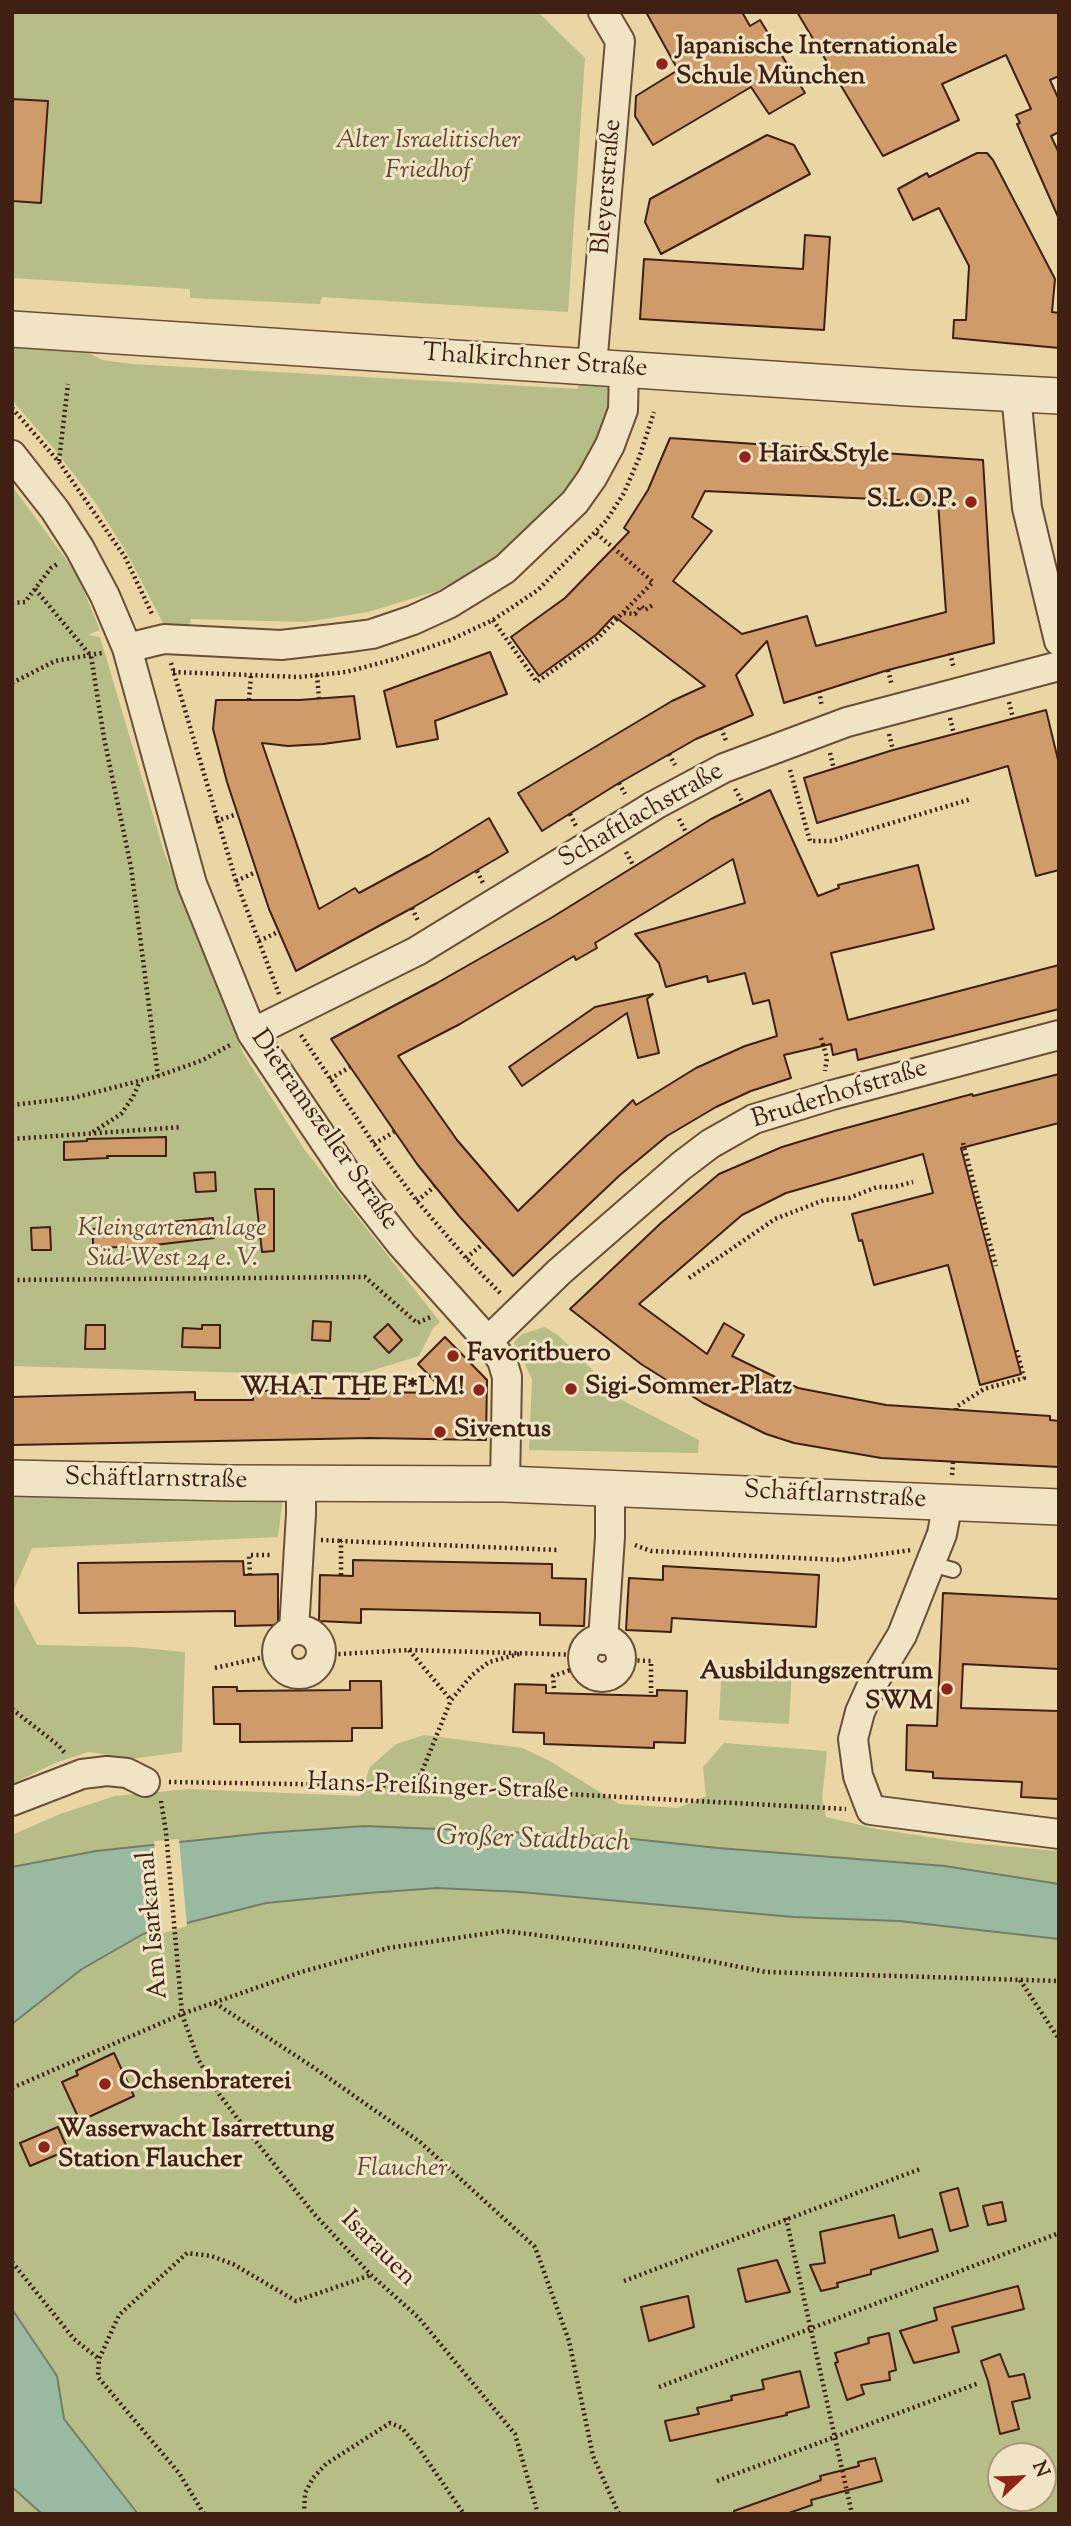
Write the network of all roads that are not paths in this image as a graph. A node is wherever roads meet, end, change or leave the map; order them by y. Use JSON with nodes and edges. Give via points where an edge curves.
{"nodes":[{"id":1,"x":603,"y":12,"type":"edge"},
{"id":2,"x":12,"y":329,"type":"edge"},
{"id":3,"x":608,"y":368,"type":"junction"},
{"id":4,"x":1016,"y":394,"type":"junction"},
{"id":5,"x":1059,"y":396,"type":"edge"},
{"id":6,"x":12,"y":454,"type":"edge"},
{"id":7,"x":1059,"y":641,"type":"edge"},
{"id":8,"x":127,"y":648,"type":"junction"},
{"id":9,"x":1059,"y":666,"type":"edge"},
{"id":10,"x":252,"y":1033,"type":"junction"},
{"id":11,"x":1059,"y":1035,"type":"edge"},
{"id":12,"x":488,"y":1341,"type":"junction"},
{"id":13,"x":12,"y":1478,"type":"edge"},
{"id":14,"x":301,"y":1482,"type":"junction"},
{"id":15,"x":505,"y":1484,"type":"junction"},
{"id":16,"x":610,"y":1487,"type":"junction"},
{"id":17,"x":950,"y":1490,"type":"junction"},
{"id":18,"x":1059,"y":1507,"type":"edge"},
{"id":19,"x":295,"y":1630,"type":"junction"},
{"id":20,"x":598,"y":1655,"type":"road end"},
{"id":21,"x":145,"y":1782,"type":"road end"},
{"id":22,"x":12,"y":1801,"type":"edge"},
{"id":23,"x":1059,"y":1834,"type":"edge"}],
"edges":[{"from":1,"to":3,"type":"street","name":"Bleyerstraße","via":[[620,41]]},
{"from":2,"to":3,"type":"street","name":"Thalkirchner Straße"},
{"from":3,"to":4,"type":"street","name":"Thalkirchner Straße"},
{"from":3,"to":8,"type":"street","name":"Bleyerstraße","via":[[623,410],[592,478],[545,531],[477,588],[413,621],[372,634],[281,645],[164,639]]},
{"from":4,"to":5,"type":"street","name":"Thalkirchner Straße"},
{"from":4,"to":7,"type":"street","via":[[1027,508]]},
{"from":6,"to":8,"type":"street","name":"Dietramszeller Straße","via":[[80,549]]},
{"from":8,"to":10,"type":"street","name":"Dietramszeller Straße","via":[[192,884]]},
{"from":9,"to":10,"type":"street","name":"Schaftlachstraße","via":[[847,722],[724,768],[417,951]]},
{"from":10,"to":12,"type":"street","name":"Dietramszeller Straße","via":[[350,1179]]},
{"from":11,"to":12,"type":"street","name":"Bruderhofstraße","via":[[754,1119],[710,1144],[607,1230]]},
{"from":12,"to":15,"type":"street","name":"Dietramszeller Straße","via":[[502,1360],[507,1377]]},
{"from":13,"to":14,"type":"street","name":"Schäftlarnstraße"},
{"from":14,"to":15,"type":"street","name":"Schäftlarnstraße"},
{"from":14,"to":19,"type":"street"},
{"from":15,"to":16,"type":"street","name":"Schäftlarnstraße"},
{"from":16,"to":17,"type":"street","name":"Schäftlarnstraße"},
{"from":16,"to":20,"type":"street","via":[[610,1537]]},
{"from":17,"to":18,"type":"street","name":"Schäftlarnstraße"},
{"from":17,"to":23,"type":"street","via":[[940,1561],[860,1712],[853,1739],[858,1776],[871,1810]]},
{"from":19,"to":19,"type":"street","via":[[313,1634],[322,1655],[312,1670],[297,1674],[283,1668],[277,1654],[279,1642]]},
{"from":21,"to":22,"type":"street","via":[[127,1773],[82,1774]]}]}
